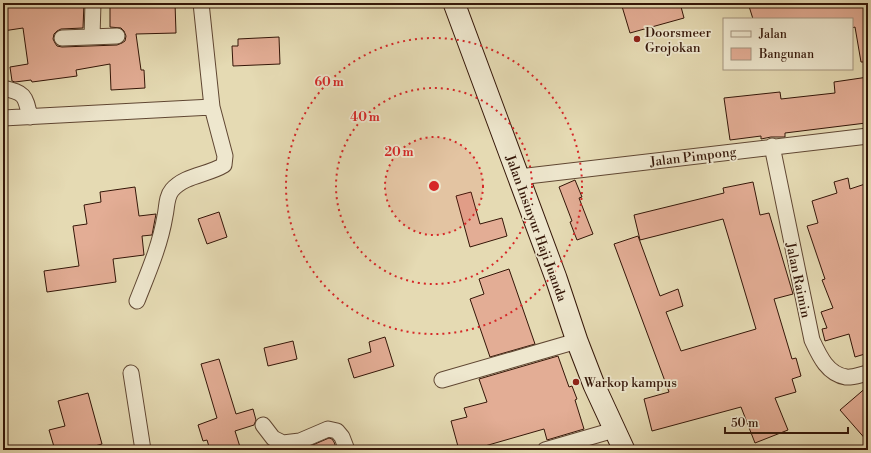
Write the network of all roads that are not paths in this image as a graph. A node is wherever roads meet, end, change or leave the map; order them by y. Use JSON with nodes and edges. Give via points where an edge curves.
{"nodes":[{"id":1,"x":93,"y":3,"type":"edge"},
{"id":2,"x":201,"y":3,"type":"edge"},
{"id":3,"x":454,"y":3,"type":"edge"},
{"id":4,"x":117,"y":36,"type":"dead end"},
{"id":5,"x":92,"y":37,"type":"junction"},
{"id":6,"x":62,"y":38,"type":"dead end"},
{"id":7,"x":3,"y":88,"type":"edge"},
{"id":8,"x":212,"y":107,"type":"junction"},
{"id":9,"x":30,"y":117,"type":"junction"},
{"id":10,"x":3,"y":118,"type":"edge"},
{"id":11,"x":868,"y":136,"type":"edge"},
{"id":12,"x":772,"y":146,"type":"junction"},
{"id":13,"x":518,"y":177,"type":"junction"},
{"id":14,"x":137,"y":301,"type":"dead end"},
{"id":15,"x":577,"y":341,"type":"junction"},
{"id":16,"x":131,"y":373,"type":"dead end"},
{"id":17,"x":868,"y":373,"type":"edge"},
{"id":18,"x":442,"y":380,"type":"dead end"},
{"id":19,"x":263,"y":425,"type":"dead end"},
{"id":20,"x":614,"y":430,"type":"junction"},
{"id":21,"x":143,"y":450,"type":"edge"},
{"id":22,"x":347,"y":450,"type":"edge"},
{"id":23,"x":545,"y":450,"type":"edge"},
{"id":24,"x":624,"y":450,"type":"edge"}],
"edges":[{"from":1,"to":5,"type":"street"},
{"from":2,"to":8,"type":"street"},
{"from":3,"to":13,"type":"street","name":"Jalan Insinyur Haji Juanda"},
{"from":4,"to":5,"type":"street"},
{"from":5,"to":6,"type":"street"},
{"from":7,"to":9,"type":"street","via":[[21,93],[26,100]]},
{"from":8,"to":9,"type":"street"},
{"from":8,"to":14,"type":"street","via":[[225,156],[224,165],[187,179],[172,190],[168,197],[160,240]]},
{"from":9,"to":10,"type":"street"},
{"from":11,"to":12,"type":"street","name":"Jalan Pimpong"},
{"from":12,"to":13,"type":"street","name":"Jalan Pimpong"},
{"from":12,"to":17,"type":"street","name":"Jalan Raimin","via":[[812,340],[821,360],[832,370],[846,377]]},
{"from":13,"to":15,"type":"street","name":"Jalan Insinyur Haji Juanda"},
{"from":15,"to":18,"type":"street"},
{"from":15,"to":20,"type":"street","name":"Jalan Insinyur Haji Juanda"},
{"from":16,"to":21,"type":"street"},
{"from":19,"to":22,"type":"street","via":[[273,438],[284,443],[300,442],[328,430],[337,431]]},
{"from":20,"to":23,"type":"street"},
{"from":20,"to":24,"type":"street","name":"Jalan Insinyur Haji Juanda"}]}
